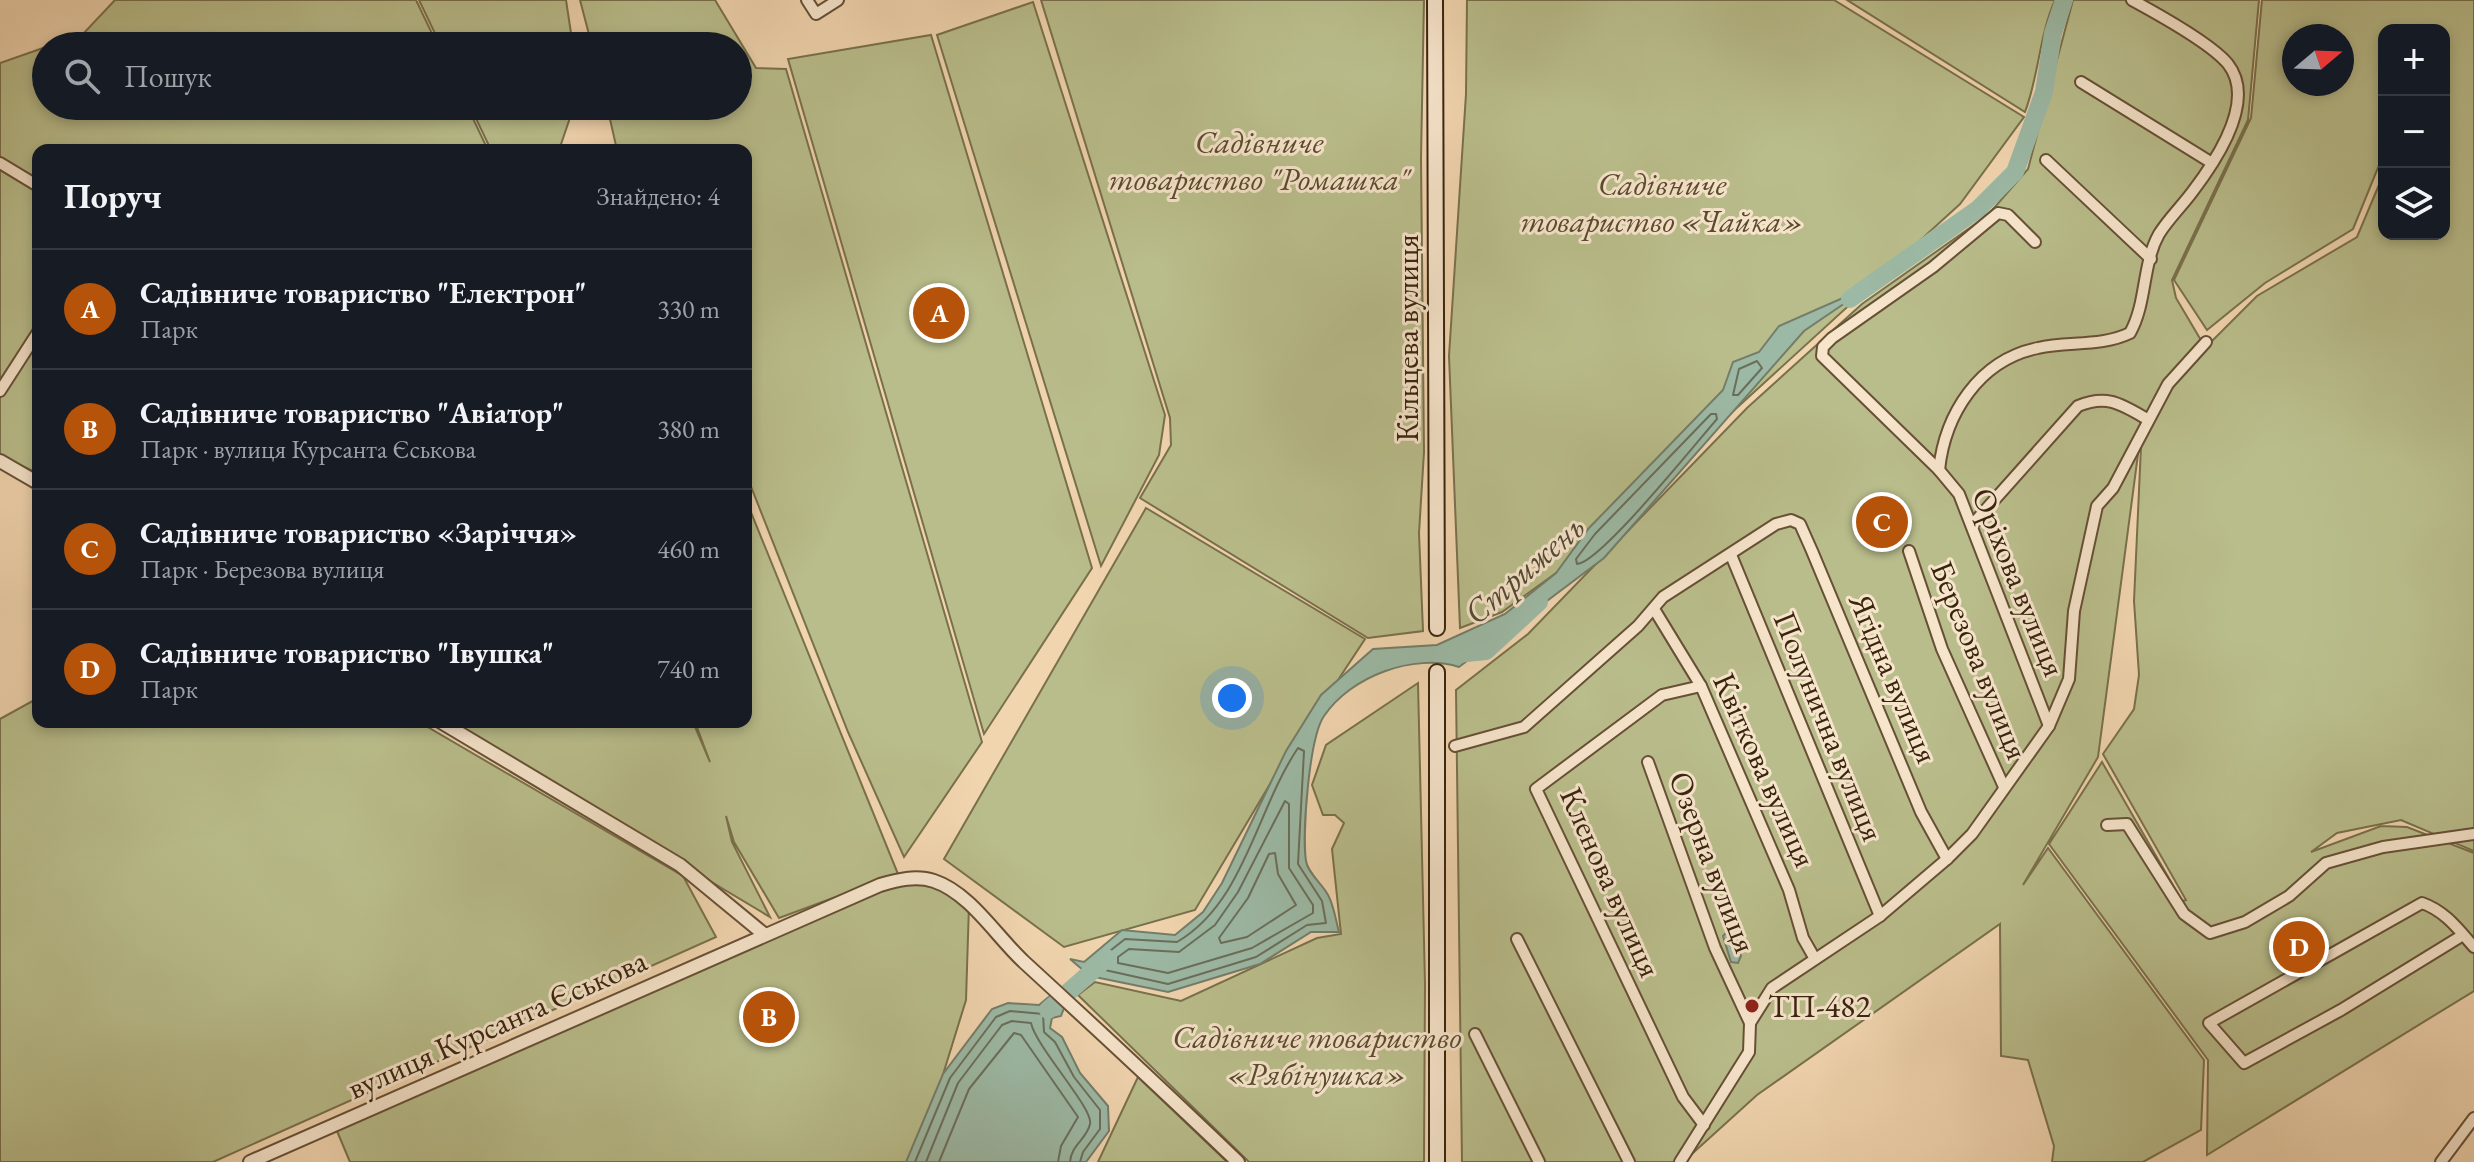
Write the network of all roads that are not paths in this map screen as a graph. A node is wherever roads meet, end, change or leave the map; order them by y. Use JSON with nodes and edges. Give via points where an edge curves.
{"nodes":[{"id":1,"x":807,"y":0,"type":"edge"},
{"id":2,"x":838,"y":0,"type":"edge"},
{"id":3,"x":1435,"y":0,"type":"edge"},
{"id":4,"x":2132,"y":0,"type":"edge"},
{"id":5,"x":2081,"y":82,"type":"dead end"},
{"id":6,"x":2046,"y":160,"type":"dead end"},
{"id":7,"x":0,"y":163,"type":"edge"},
{"id":8,"x":2212,"y":163,"type":"junction"},
{"id":9,"x":32,"y":182,"type":"edge"},
{"id":10,"x":2035,"y":242,"type":"dead end"},
{"id":11,"x":2151,"y":259,"type":"junction"},
{"id":12,"x":32,"y":341,"type":"edge"},
{"id":13,"x":2206,"y":342,"type":"dead end"},
{"id":14,"x":0,"y":391,"type":"edge"},
{"id":15,"x":2147,"y":419,"type":"junction"},
{"id":16,"x":0,"y":461,"type":"edge"},
{"id":17,"x":1939,"y":470,"type":"junction"},
{"id":18,"x":32,"y":480,"type":"edge"},
{"id":19,"x":1972,"y":525,"type":"junction"},
{"id":20,"x":1909,"y":551,"type":"dead end"},
{"id":21,"x":1731,"y":555,"type":"junction"},
{"id":22,"x":1654,"y":609,"type":"junction"},
{"id":23,"x":1437,"y":628,"type":"dead end"},
{"id":24,"x":1437,"y":672,"type":"dead end"},
{"id":25,"x":1701,"y":686,"type":"junction"},
{"id":26,"x":2049,"y":726,"type":"junction"},
{"id":27,"x":451,"y":728,"type":"edge"},
{"id":28,"x":1455,"y":746,"type":"dead end"},
{"id":29,"x":1648,"y":762,"type":"dead end"},
{"id":30,"x":2004,"y":787,"type":"junction"},
{"id":31,"x":2107,"y":825,"type":"dead end"},
{"id":32,"x":2474,"y":834,"type":"edge"},
{"id":33,"x":1947,"y":859,"type":"junction"},
{"id":34,"x":1880,"y":916,"type":"junction"},
{"id":35,"x":765,"y":935,"type":"junction"},
{"id":36,"x":2463,"y":935,"type":"junction"},
{"id":37,"x":1517,"y":939,"type":"dead end"},
{"id":38,"x":2474,"y":947,"type":"edge"},
{"id":39,"x":1815,"y":959,"type":"junction"},
{"id":40,"x":1750,"y":1023,"type":"junction"},
{"id":41,"x":1475,"y":1034,"type":"dead end"},
{"id":42,"x":2474,"y":1118,"type":"edge"},
{"id":43,"x":1704,"y":1125,"type":"junction"},
{"id":44,"x":250,"y":1162,"type":"edge"},
{"id":45,"x":1238,"y":1162,"type":"edge"},
{"id":46,"x":1437,"y":1162,"type":"edge"},
{"id":47,"x":1539,"y":1162,"type":"edge"},
{"id":48,"x":1629,"y":1162,"type":"edge"},
{"id":49,"x":1680,"y":1162,"type":"edge"},
{"id":50,"x":2441,"y":1162,"type":"edge"}],
"edges":[{"from":1,"to":2,"type":"street","via":[[816,14]]},
{"from":3,"to":23,"type":"main road","name":"Кільцева вулиця"},
{"from":4,"to":8,"type":"street","via":[[2229,65],[2236,81],[2236,106],[2231,130]]},
{"from":5,"to":8,"type":"street"},
{"from":6,"to":11,"type":"street"},
{"from":7,"to":9,"type":"street"},
{"from":8,"to":11,"type":"street","via":[[2169,218]]},
{"from":10,"to":17,"type":"street","name":"Оріхова вулиця","via":[[2008,215],[1998,213],[1823,347],[1822,356]]},
{"from":11,"to":17,"type":"street","via":[[2130,333],[2109,341],[2015,354],[1968,388],[1942,444]]},
{"from":12,"to":14,"type":"street"},
{"from":13,"to":15,"type":"street","via":[[2168,384]]},
{"from":15,"to":19,"type":"street","via":[[2109,399],[2078,406]]},
{"from":15,"to":26,"type":"street","via":[[2113,488],[2097,506],[2074,611],[2069,679]]},
{"from":16,"to":18,"type":"street"},
{"from":17,"to":19,"type":"street","name":"Оріхова вулиця","via":[[1959,494]]},
{"from":19,"to":26,"type":"street","name":"Оріхова вулиця"},
{"from":20,"to":30,"type":"street","name":"Березова вулиця","via":[[1942,649]]},
{"from":21,"to":22,"type":"street","via":[[1679,586]]},
{"from":21,"to":33,"type":"street","name":"Ягідна вулиця","via":[[1754,536],[1791,520],[1800,524],[1921,812]]},
{"from":21,"to":34,"type":"street","name":"Полунична вулиця"},
{"from":22,"to":25,"type":"street","name":"Квіткова вулиця"},
{"from":22,"to":28,"type":"street","via":[[1524,727]]},
{"from":24,"to":46,"type":"main road"},
{"from":25,"to":39,"type":"street","name":"Квіткова вулиця"},
{"from":25,"to":43,"type":"street","name":"Кленова вулиця","via":[[1662,695],[1536,789],[1677,1085]]},
{"from":26,"to":30,"type":"street"},
{"from":27,"to":35,"type":"street","via":[[680,865]]},
{"from":29,"to":40,"type":"street","name":"Озерна вулиця","via":[[1715,948]]},
{"from":30,"to":33,"type":"street","via":[[1972,834]]},
{"from":31,"to":32,"type":"street","via":[[2127,824],[2184,914],[2210,933],[2245,922],[2278,903],[2326,863],[2383,847]]},
{"from":33,"to":34,"type":"street"},
{"from":34,"to":39,"type":"street"},
{"from":35,"to":44,"type":"street","name":"вулиця Курсанта Єськова"},
{"from":35,"to":45,"type":"street","name":"вулиця Курсанта Єськова","via":[[901,878],[934,881],[960,897]]},
{"from":36,"to":36,"type":"street","via":[[2439,909],[2422,903],[2209,1023],[2244,1063]]},
{"from":36,"to":38,"type":"street"},
{"from":37,"to":48,"type":"street"},
{"from":39,"to":40,"type":"street","via":[[1772,988]]},
{"from":40,"to":43,"type":"street","via":[[1749,1052]]},
{"from":41,"to":47,"type":"street"},
{"from":42,"to":50,"type":"street"},
{"from":43,"to":49,"type":"street"}]}
